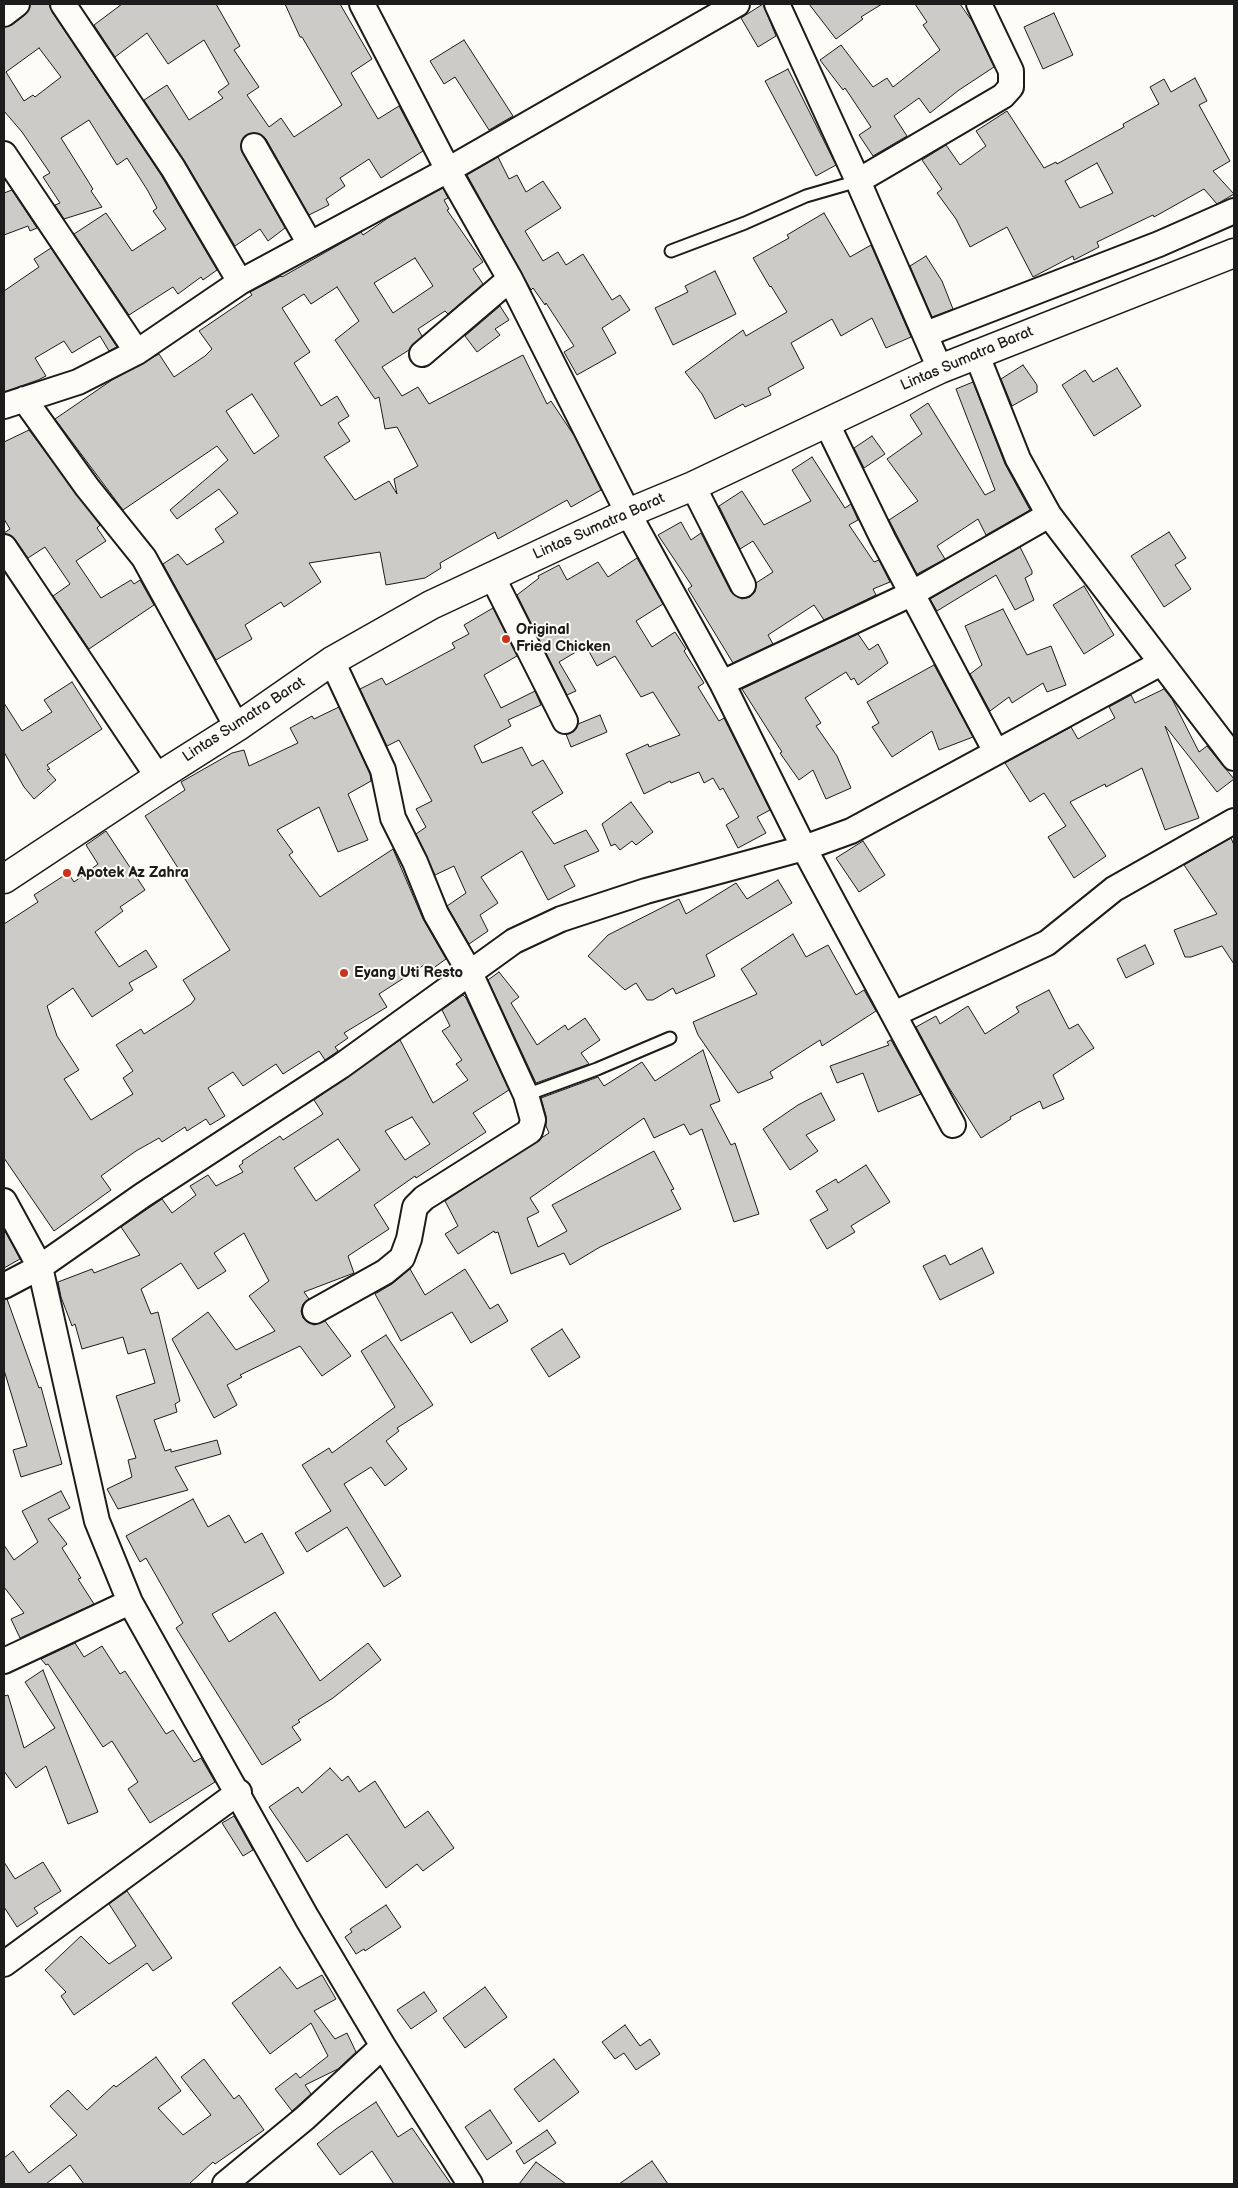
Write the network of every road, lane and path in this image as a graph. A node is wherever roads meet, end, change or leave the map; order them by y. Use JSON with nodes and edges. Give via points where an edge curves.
{"nodes":[{"id":1,"x":17,"y":4,"type":"edge"},
{"id":2,"x":63,"y":4,"type":"edge"},
{"id":3,"x":362,"y":4,"type":"edge"},
{"id":4,"x":737,"y":4,"type":"edge"},
{"id":5,"x":777,"y":4,"type":"edge"},
{"id":6,"x":978,"y":4,"type":"edge"},
{"id":7,"x":4,"y":14,"type":"edge"},
{"id":8,"x":254,"y":146,"type":"dead end"},
{"id":9,"x":4,"y":154,"type":"edge"},
{"id":10,"x":448,"y":170,"type":"junction"},
{"id":11,"x":858,"y":181,"type":"junction"},
{"id":12,"x":1234,"y":211,"type":"edge"},
{"id":13,"x":310,"y":244,"type":"junction"},
{"id":14,"x":671,"y":250,"type":"dead end"},
{"id":15,"x":1234,"y":253,"type":"edge"},
{"id":16,"x":510,"y":279,"type":"junction"},
{"id":17,"x":240,"y":282,"type":"junction"},
{"id":18,"x":926,"y":334,"type":"junction"},
{"id":19,"x":137,"y":352,"type":"junction"},
{"id":20,"x":976,"y":353,"type":"junction"},
{"id":21,"x":422,"y":354,"type":"dead end"},
{"id":22,"x":940,"y":369,"type":"junction"},
{"id":23,"x":14,"y":403,"type":"edge"},
{"id":24,"x":826,"y":422,"type":"junction"},
{"id":25,"x":693,"y":486,"type":"junction"},
{"id":26,"x":628,"y":513,"type":"junction"},
{"id":27,"x":1049,"y":515,"type":"junction"},
{"id":28,"x":4,"y":547,"type":"edge"},
{"id":29,"x":492,"y":576,"type":"junction"},
{"id":30,"x":743,"y":585,"type":"dead end"},
{"id":31,"x":912,"y":594,"type":"junction"},
{"id":32,"x":332,"y":661,"type":"junction"},
{"id":33,"x":1161,"y":663,"type":"junction"},
{"id":34,"x":722,"y":683,"type":"junction"},
{"id":35,"x":565,"y":721,"type":"dead end"},
{"id":36,"x":237,"y":727,"type":"junction"},
{"id":37,"x":996,"y":752,"type":"junction"},
{"id":38,"x":1234,"y":758,"type":"edge"},
{"id":39,"x":158,"y":777,"type":"junction"},
{"id":40,"x":1234,"y":821,"type":"edge"},
{"id":41,"x":804,"y":848,"type":"junction"},
{"id":42,"x":4,"y":879,"type":"edge"},
{"id":43,"x":470,"y":973,"type":"junction"},
{"id":44,"x":894,"y":1014,"type":"junction"},
{"id":45,"x":670,"y":1038,"type":"dead end"},
{"id":46,"x":526,"y":1095,"type":"junction"},
{"id":47,"x":953,"y":1125,"type":"dead end"},
{"id":48,"x":4,"y":1201,"type":"edge"},
{"id":49,"x":40,"y":1267,"type":"junction"},
{"id":50,"x":4,"y":1286,"type":"edge"},
{"id":51,"x":315,"y":1311,"type":"dead end"},
{"id":52,"x":130,"y":1602,"type":"junction"},
{"id":53,"x":4,"y":1661,"type":"edge"},
{"id":54,"x":238,"y":1792,"type":"junction"},
{"id":55,"x":4,"y":1964,"type":"edge"},
{"id":56,"x":383,"y":2046,"type":"junction"},
{"id":57,"x":225,"y":2184,"type":"edge"},
{"id":58,"x":470,"y":2184,"type":"edge"}],
"edges":[{"from":1,"to":7,"type":"street"},
{"from":2,"to":17,"type":"street","via":[[173,168]]},
{"from":3,"to":10,"type":"street"},
{"from":4,"to":10,"type":"street"},
{"from":5,"to":11,"type":"street"},
{"from":6,"to":11,"type":"street","via":[[1011,71],[1011,86],[1003,96]]},
{"from":8,"to":13,"type":"street"},
{"from":9,"to":19,"type":"street"},
{"from":10,"to":13,"type":"street"},
{"from":10,"to":16,"type":"street"},
{"from":11,"to":14,"type":"lane","via":[[806,196]]},
{"from":11,"to":18,"type":"street"},
{"from":12,"to":18,"type":"street","via":[[1159,244]]},
{"from":13,"to":17,"type":"street"},
{"from":15,"to":20,"type":"highway","name":"Lintas Sumatra Barat"},
{"from":16,"to":21,"type":"street"},
{"from":16,"to":26,"type":"street"},
{"from":17,"to":19,"type":"street"},
{"from":18,"to":22,"type":"street"},
{"from":19,"to":23,"type":"street","via":[[78,382]]},
{"from":20,"to":22,"type":"highway","name":"Lintas Sumatra Barat"},
{"from":20,"to":27,"type":"street","via":[[1018,459]]},
{"from":22,"to":24,"type":"highway","name":"Lintas Sumatra Barat"},
{"from":23,"to":36,"type":"street","via":[[144,558]]},
{"from":24,"to":25,"type":"highway","name":"Lintas Sumatra Barat"},
{"from":24,"to":31,"type":"street"},
{"from":25,"to":26,"type":"highway","name":"Lintas Sumatra Barat"},
{"from":25,"to":30,"type":"street"},
{"from":26,"to":29,"type":"highway","name":"Lintas Sumatra Barat"},
{"from":26,"to":34,"type":"street"},
{"from":27,"to":31,"type":"street"},
{"from":27,"to":33,"type":"street"},
{"from":28,"to":39,"type":"street"},
{"from":29,"to":32,"type":"highway","name":"Lintas Sumatra Barat","via":[[431,605]]},
{"from":29,"to":35,"type":"street"},
{"from":31,"to":34,"type":"street"},
{"from":31,"to":37,"type":"street"},
{"from":32,"to":36,"type":"highway","name":"Lintas Sumatra Barat"},
{"from":32,"to":43,"type":"street","via":[[383,770],[393,818],[436,914]]},
{"from":33,"to":37,"type":"street"},
{"from":33,"to":38,"type":"street"},
{"from":34,"to":41,"type":"street"},
{"from":36,"to":39,"type":"highway","name":"Lintas Sumatra Barat"},
{"from":37,"to":41,"type":"street","via":[[851,831]]},
{"from":39,"to":42,"type":"highway","name":"Lintas Sumatra Barat"},
{"from":40,"to":44,"type":"street","via":[[1114,889],[1048,943]]},
{"from":41,"to":43,"type":"street","via":[[646,891],[561,919],[514,942]]},
{"from":41,"to":44,"type":"street"},
{"from":43,"to":46,"type":"street"},
{"from":43,"to":49,"type":"street","via":[[341,1066],[143,1195]]},
{"from":44,"to":47,"type":"street"},
{"from":45,"to":46,"type":"lane"},
{"from":46,"to":51,"type":"street","via":[[532,1120],[530,1132],[424,1198],[416,1207],[402,1258],[384,1272]]},
{"from":48,"to":49,"type":"street"},
{"from":49,"to":50,"type":"street"},
{"from":49,"to":52,"type":"street","via":[[97,1521]]},
{"from":52,"to":53,"type":"street"},
{"from":52,"to":54,"type":"street"},
{"from":54,"to":55,"type":"street"},
{"from":54,"to":56,"type":"street","via":[[307,1918]]},
{"from":56,"to":57,"type":"street","via":[[305,2118]]},
{"from":56,"to":58,"type":"street"}]}
